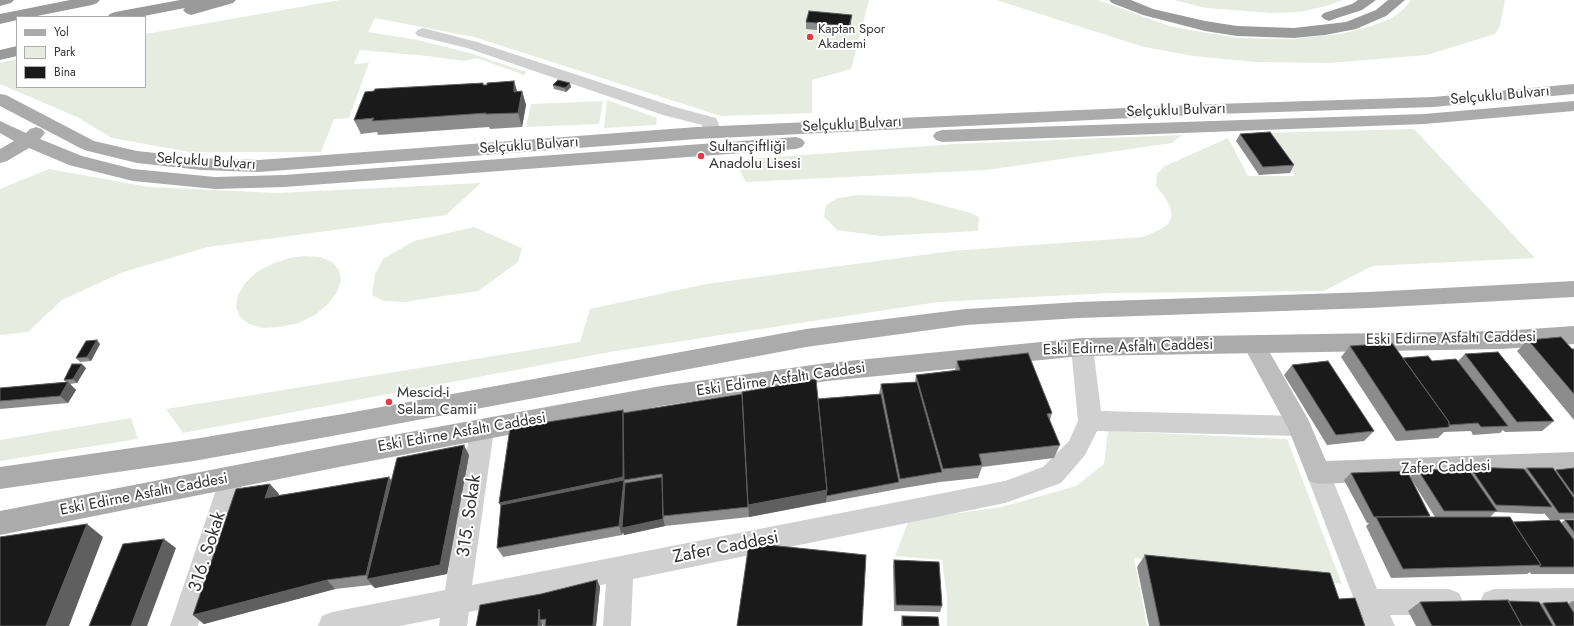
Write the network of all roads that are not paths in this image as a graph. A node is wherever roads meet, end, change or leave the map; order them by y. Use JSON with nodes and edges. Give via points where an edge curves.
{"nodes":[{"id":1,"x":6,"y":0,"type":"edge"},
{"id":2,"x":92,"y":0,"type":"edge"},
{"id":3,"x":204,"y":0,"type":"edge"},
{"id":4,"x":228,"y":0,"type":"edge"},
{"id":5,"x":1117,"y":0,"type":"edge"},
{"id":6,"x":1147,"y":0,"type":"edge"},
{"id":7,"x":1368,"y":0,"type":"edge"},
{"id":8,"x":1397,"y":0,"type":"edge"},
{"id":9,"x":0,"y":1,"type":"edge"},
{"id":10,"x":120,"y":16,"type":"edge"},
{"id":11,"x":0,"y":18,"type":"edge"},
{"id":12,"x":146,"y":22,"type":"edge"},
{"id":13,"x":423,"y":33,"type":"dead end"},
{"id":14,"x":16,"y":37,"type":"edge"},
{"id":15,"x":0,"y":40,"type":"edge"},
{"id":16,"x":16,"y":51,"type":"edge"},
{"id":17,"x":0,"y":55,"type":"edge"},
{"id":18,"x":1574,"y":89,"type":"edge"},
{"id":19,"x":0,"y":99,"type":"edge"},
{"id":20,"x":1574,"y":106,"type":"edge"},
{"id":21,"x":42,"y":121,"type":"junction"},
{"id":22,"x":3,"y":133,"type":"edge"},
{"id":23,"x":712,"y":133,"type":"junction"},
{"id":24,"x":28,"y":142,"type":"junction"},
{"id":25,"x":0,"y":157,"type":"edge"},
{"id":26,"x":1574,"y":289,"type":"edge"},
{"id":27,"x":1574,"y":335,"type":"edge"},
{"id":28,"x":1254,"y":345,"type":"junction"},
{"id":29,"x":1082,"y":347,"type":"junction"},
{"id":30,"x":1090,"y":421,"type":"junction"},
{"id":31,"x":1300,"y":426,"type":"junction"},
{"id":32,"x":482,"y":430,"type":"junction"},
{"id":33,"x":1574,"y":463,"type":"edge"},
{"id":34,"x":1318,"y":473,"type":"junction"},
{"id":35,"x":0,"y":478,"type":"edge"},
{"id":36,"x":232,"y":478,"type":"junction"},
{"id":37,"x":0,"y":523,"type":"edge"},
{"id":38,"x":620,"y":570,"type":"junction"},
{"id":39,"x":1574,"y":601,"type":"edge"},
{"id":40,"x":1369,"y":602,"type":"junction"},
{"id":41,"x":455,"y":613,"type":"edge"},
{"id":42,"x":184,"y":626,"type":"edge"},
{"id":43,"x":332,"y":626,"type":"edge"},
{"id":44,"x":617,"y":626,"type":"edge"},
{"id":45,"x":1381,"y":626,"type":"edge"}],
"edges":[{"from":1,"to":9,"type":"highway"},
{"from":2,"to":11,"type":"highway"},
{"from":3,"to":10,"type":"highway"},
{"from":4,"to":12,"type":"highway"},
{"from":5,"to":8,"type":"highway","via":[[1155,14],[1205,26],[1237,31],[1294,33],[1350,26],[1381,13]]},
{"from":6,"to":7,"type":"highway","via":[[1224,18],[1275,22],[1340,14]]},
{"from":13,"to":23,"type":"street","via":[[472,45],[669,111],[710,122]]},
{"from":14,"to":15,"type":"highway"},
{"from":16,"to":17,"type":"highway"},
{"from":18,"to":23,"type":"main road","name":"Selçuklu Bulvarı","via":[[1433,102],[1216,109]]},
{"from":19,"to":21,"type":"main road","name":"Selçuklu Bulvarı"},
{"from":20,"to":24,"type":"main road","name":"Selçuklu Bulvarı","via":[[1424,119],[832,140],[284,181],[215,183],[134,175],[76,161]]},
{"from":21,"to":23,"type":"main road","name":"Selçuklu Bulvarı","via":[[88,145],[137,157],[201,164],[259,166]]},
{"from":21,"to":24,"type":"main road","via":[[36,134]]},
{"from":22,"to":24,"type":"main road","name":"Selçuklu Bulvarı"},
{"from":24,"to":25,"type":"main road"},
{"from":26,"to":35,"type":"main road","name":"Eski Edirne Asfaltı Caddesi","via":[[966,317],[806,338],[194,450]]},
{"from":27,"to":28,"type":"main road","name":"Eski Edirne Asfaltı Caddesi","via":[[1502,340]]},
{"from":28,"to":29,"type":"main road","name":"Eski Edirne Asfaltı Caddesi"},
{"from":28,"to":31,"type":"street"},
{"from":29,"to":30,"type":"street"},
{"from":29,"to":32,"type":"main road","name":"Eski Edirne Asfaltı Caddesi","via":[[827,372],[661,396]]},
{"from":30,"to":31,"type":"street"},
{"from":30,"to":38,"type":"street","name":"Zafer Caddesi","via":[[1077,448],[1052,475],[1005,492]]},
{"from":31,"to":34,"type":"street"},
{"from":32,"to":36,"type":"main road","name":"Eski Edirne Asfaltı Caddesi"},
{"from":32,"to":41,"type":"street","name":"315. Sokak"},
{"from":33,"to":34,"type":"street","name":"Zafer Caddesi"},
{"from":34,"to":40,"type":"street"},
{"from":36,"to":37,"type":"main road","name":"Eski Edirne Asfaltı Caddesi"},
{"from":36,"to":42,"type":"street","name":"316. Sokak"},
{"from":38,"to":41,"type":"street","name":"Zafer Caddesi"},
{"from":38,"to":44,"type":"street"},
{"from":39,"to":40,"type":"street"},
{"from":40,"to":45,"type":"street"},
{"from":41,"to":43,"type":"street","name":"Zafer Caddesi"}]}
